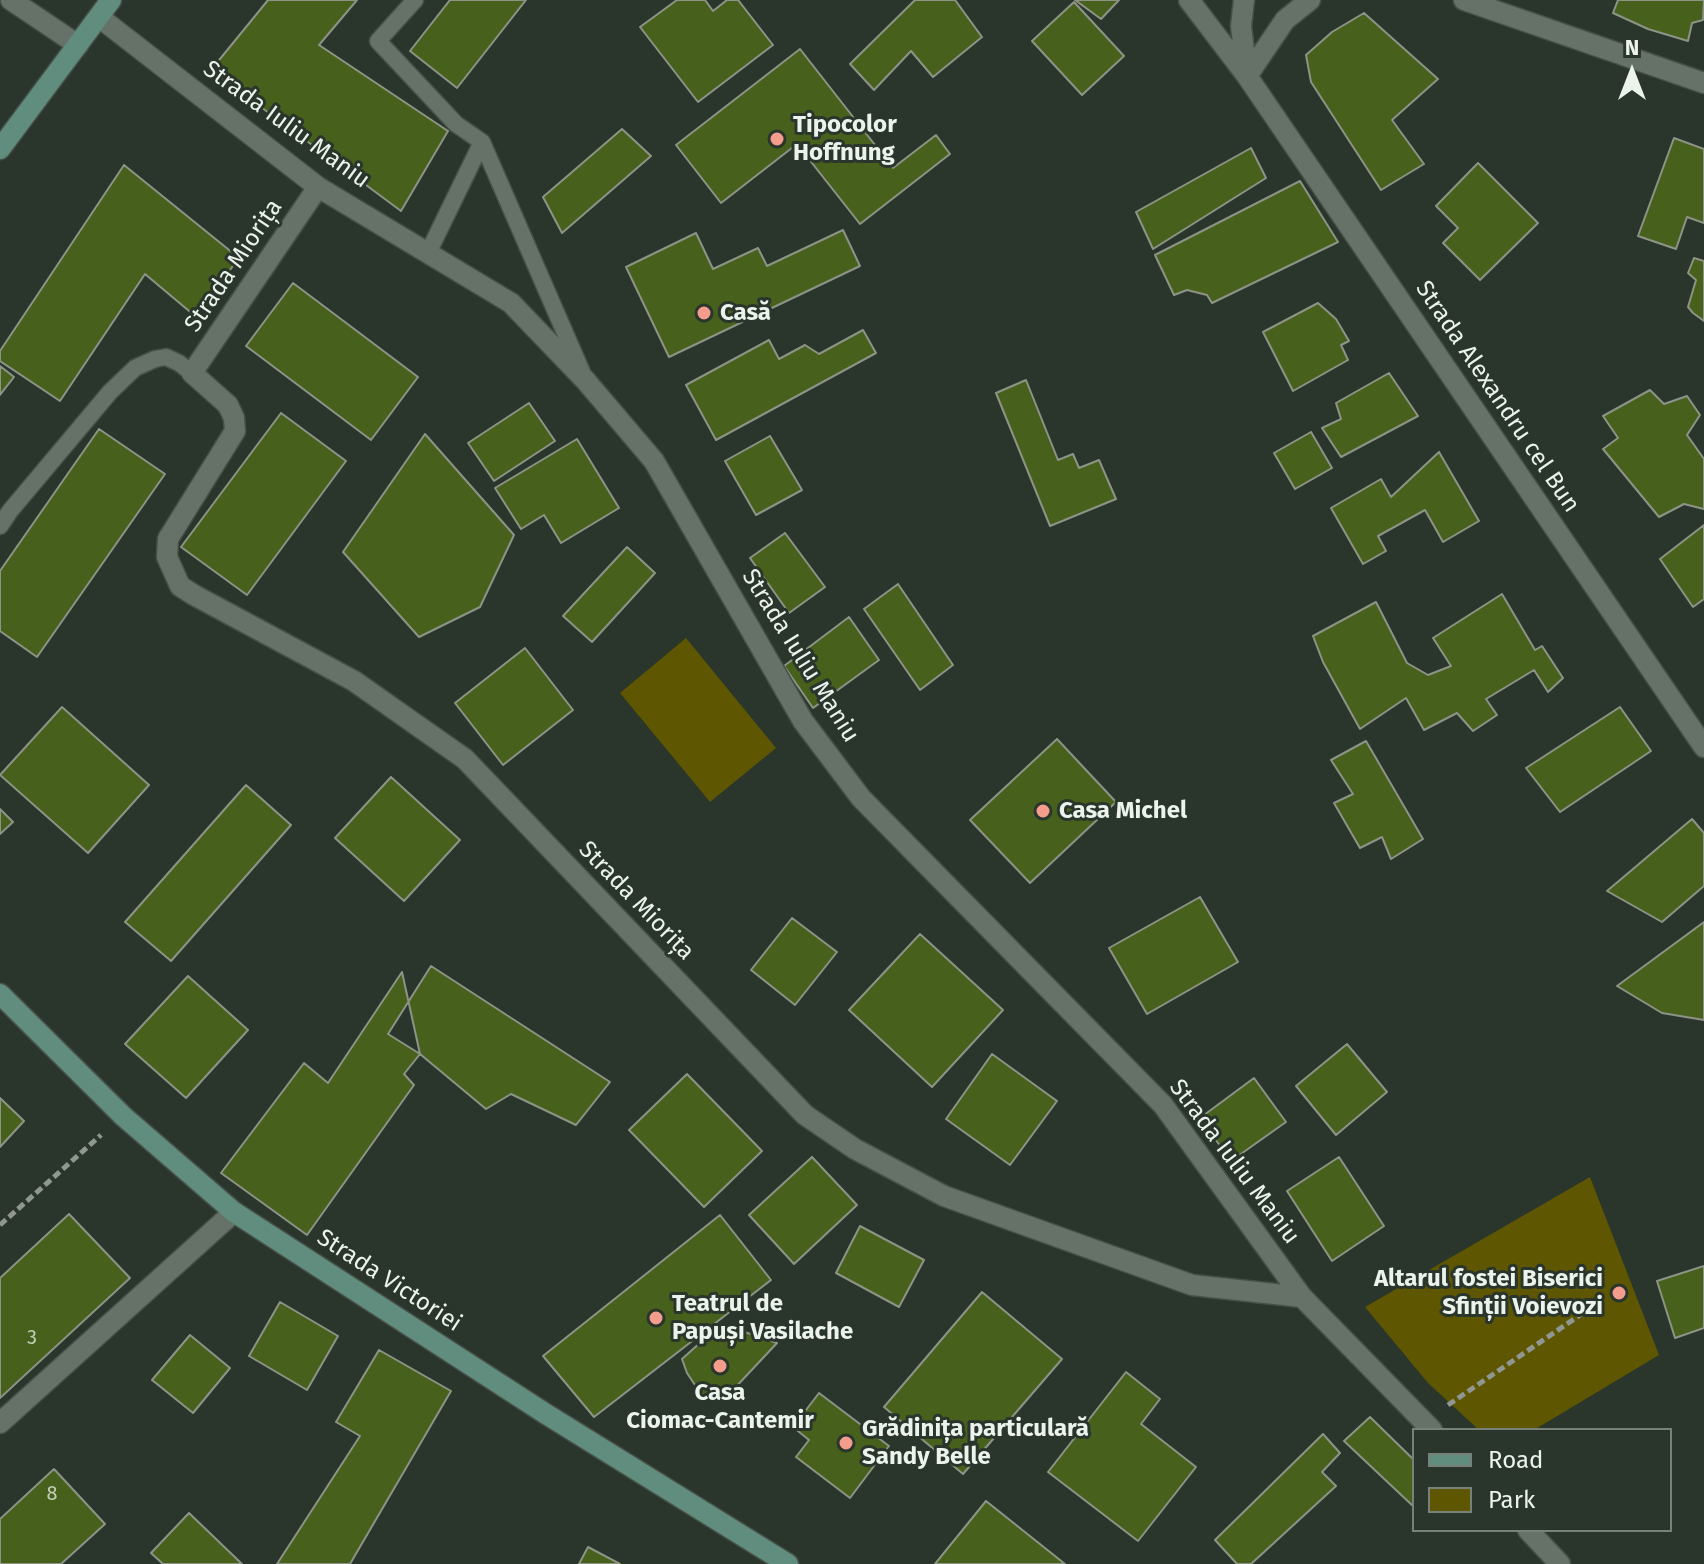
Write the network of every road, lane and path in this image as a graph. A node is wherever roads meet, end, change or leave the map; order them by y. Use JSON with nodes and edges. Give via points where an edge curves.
{"nodes":[{"id":1,"x":11,"y":0,"type":"edge"},
{"id":2,"x":111,"y":0,"type":"edge"},
{"id":3,"x":415,"y":0,"type":"edge"},
{"id":4,"x":1189,"y":0,"type":"edge"},
{"id":5,"x":1244,"y":0,"type":"edge"},
{"id":6,"x":1310,"y":0,"type":"edge"},
{"id":7,"x":1464,"y":0,"type":"edge"},
{"id":8,"x":99,"y":17,"type":"junction"},
{"id":9,"x":78,"y":45,"type":"junction"},
{"id":10,"x":1247,"y":76,"type":"junction"},
{"id":11,"x":1704,"y":83,"type":"edge"},
{"id":12,"x":482,"y":142,"type":"junction"},
{"id":13,"x":0,"y":149,"type":"edge"},
{"id":14,"x":318,"y":187,"type":"junction"},
{"id":15,"x":428,"y":253,"type":"junction"},
{"id":16,"x":192,"y":373,"type":"junction"},
{"id":17,"x":586,"y":381,"type":"junction"},
{"id":18,"x":0,"y":526,"type":"edge"},
{"id":19,"x":1704,"y":747,"type":"edge"},
{"id":20,"x":0,"y":994,"type":"edge"},
{"id":21,"x":123,"y":1116,"type":"junction"},
{"id":22,"x":234,"y":1212,"type":"junction"},
{"id":23,"x":0,"y":1225,"type":"edge"},
{"id":24,"x":1302,"y":1297,"type":"junction"},
{"id":25,"x":1605,"y":1298,"type":"dead end"},
{"id":26,"x":0,"y":1423,"type":"edge"},
{"id":27,"x":1428,"y":1426,"type":"edge"},
{"id":28,"x":1530,"y":1532,"type":"edge"},
{"id":29,"x":788,"y":1564,"type":"edge"},
{"id":30,"x":1560,"y":1564,"type":"edge"}],
"edges":[{"from":1,"to":9,"type":"street"},
{"from":2,"to":8,"type":"street"},
{"from":3,"to":12,"type":"lane","via":[[378,41],[456,124]]},
{"from":4,"to":10,"type":"street","name":"Strada Alexandru cel Bun"},
{"from":5,"to":10,"type":"street","name":"Strada Alexandru cel Bun","via":[[1241,26]]},
{"from":6,"to":10,"type":"street","via":[[1285,20]]},
{"from":7,"to":11,"type":"street"},
{"from":8,"to":9,"type":"street"},
{"from":8,"to":14,"type":"street","name":"Strada Iuliu Maniu"},
{"from":9,"to":13,"type":"street"},
{"from":10,"to":19,"type":"street","name":"Strada Alexandru cel Bun"},
{"from":12,"to":15,"type":"lane"},
{"from":12,"to":17,"type":"lane"},
{"from":14,"to":15,"type":"street","name":"Strada Iuliu Maniu"},
{"from":14,"to":16,"type":"street","name":"Strada Miorița"},
{"from":15,"to":17,"type":"street","name":"Strada Iuliu Maniu","via":[[511,303]]},
{"from":16,"to":18,"type":"lane","name":"Strada Miorița","via":[[166,357],[135,368]]},
{"from":16,"to":24,"type":"street","name":"Strada Miorița","via":[[228,405],[235,431],[168,539],[167,557],[180,586],[354,681],[465,759],[805,1115],[855,1149],[944,1196],[1192,1285]]},
{"from":17,"to":24,"type":"street","name":"Strada Iuliu Maniu","via":[[654,461],[803,721],[861,798],[1163,1105]]},
{"from":20,"to":21,"type":"street","name":"Strada Victoriei"},
{"from":21,"to":22,"type":"street","name":"Strada Victoriei"},
{"from":21,"to":23,"type":"path"},
{"from":22,"to":26,"type":"street"},
{"from":22,"to":29,"type":"street","name":"Strada Victoriei"},
{"from":24,"to":27,"type":"street","name":"Strada Iuliu Maniu"},
{"from":25,"to":27,"type":"path"},
{"from":28,"to":30,"type":"street"}]}
